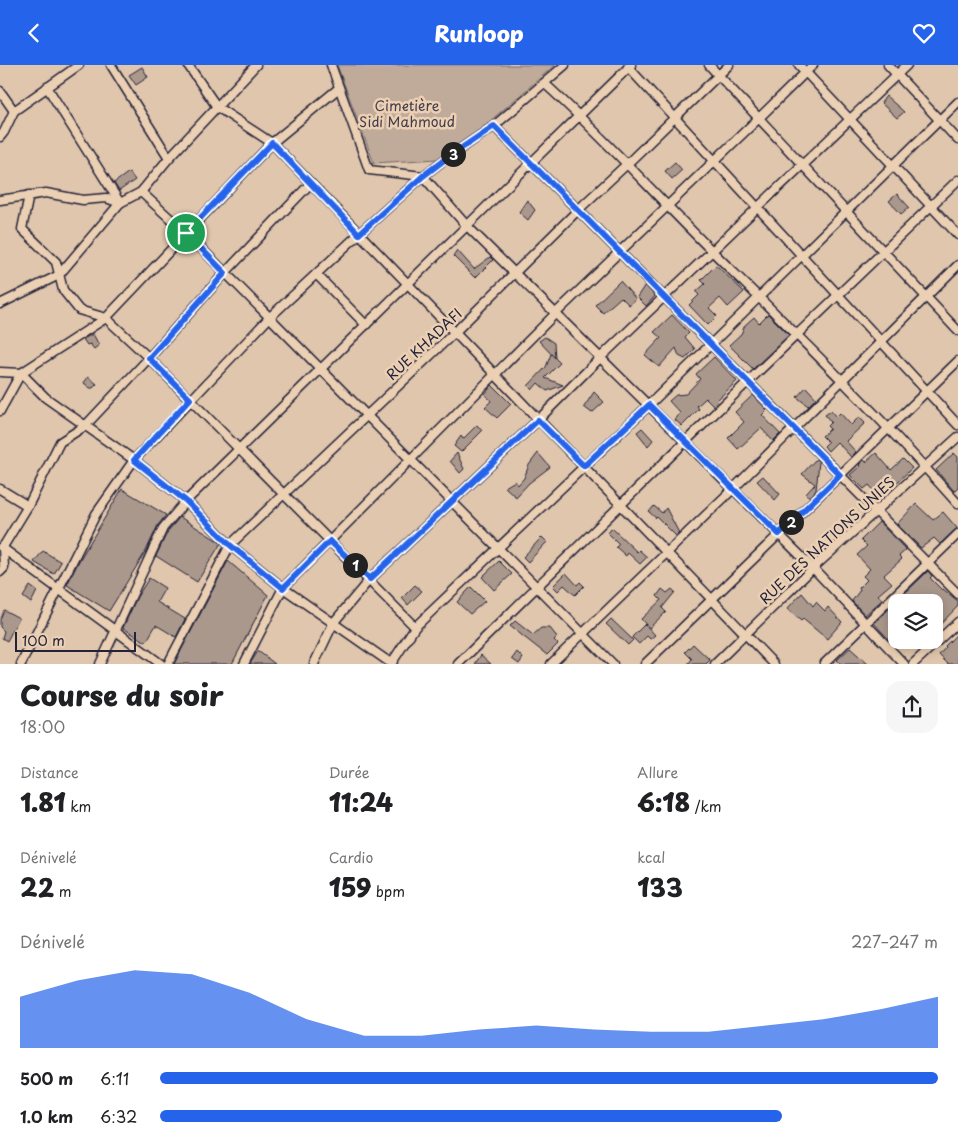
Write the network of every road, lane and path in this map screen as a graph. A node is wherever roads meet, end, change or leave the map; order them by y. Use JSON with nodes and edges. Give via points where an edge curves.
{"nodes":[{"id":1,"x":79,"y":65,"type":"edge"},
{"id":2,"x":111,"y":65,"type":"edge"},
{"id":3,"x":188,"y":65,"type":"edge"},
{"id":4,"x":256,"y":65,"type":"edge"},
{"id":5,"x":330,"y":65,"type":"edge"},
{"id":6,"x":565,"y":65,"type":"edge"},
{"id":7,"x":709,"y":65,"type":"edge"},
{"id":8,"x":729,"y":65,"type":"edge"},
{"id":9,"x":799,"y":65,"type":"edge"},
{"id":10,"x":813,"y":65,"type":"edge"},
{"id":11,"x":888,"y":65,"type":"edge"},
{"id":12,"x":907,"y":65,"type":"edge"},
{"id":13,"x":629,"y":66,"type":"edge"},
{"id":14,"x":806,"y":72,"type":"junction"},
{"id":15,"x":897,"y":74,"type":"junction"},
{"id":16,"x":719,"y":75,"type":"junction"},
{"id":17,"x":544,"y":83,"type":"junction"},
{"id":18,"x":47,"y":87,"type":"junction"},
{"id":19,"x":339,"y":88,"type":"junction"},
{"id":20,"x":0,"y":91,"type":"edge"},
{"id":21,"x":958,"y":102,"type":"edge"},
{"id":22,"x":217,"y":107,"type":"junction"},
{"id":23,"x":14,"y":111,"type":"junction"},
{"id":24,"x":580,"y":115,"type":"junction"},
{"id":25,"x":674,"y":117,"type":"junction"},
{"id":26,"x":759,"y":119,"type":"junction"},
{"id":27,"x":850,"y":120,"type":"junction"},
{"id":28,"x":940,"y":120,"type":"junction"},
{"id":29,"x":494,"y":126,"type":"junction"},
{"id":30,"x":0,"y":137,"type":"edge"},
{"id":31,"x":958,"y":140,"type":"edge"},
{"id":32,"x":272,"y":143,"type":"junction"},
{"id":33,"x":169,"y":158,"type":"junction"},
{"id":34,"x":714,"y":161,"type":"junction"},
{"id":35,"x":530,"y":163,"type":"junction"},
{"id":36,"x":627,"y":165,"type":"junction"},
{"id":37,"x":803,"y":165,"type":"junction"},
{"id":38,"x":893,"y":165,"type":"junction"},
{"id":39,"x":423,"y":176,"type":"junction"},
{"id":40,"x":958,"y":180,"type":"edge"},
{"id":41,"x":310,"y":184,"type":"junction"},
{"id":42,"x":141,"y":192,"type":"junction"},
{"id":43,"x":29,"y":195,"type":"junction"},
{"id":44,"x":0,"y":201,"type":"edge"},
{"id":45,"x":120,"y":203,"type":"junction"},
{"id":46,"x":667,"y":205,"type":"junction"},
{"id":47,"x":931,"y":206,"type":"junction"},
{"id":48,"x":758,"y":208,"type":"junction"},
{"id":49,"x":578,"y":210,"type":"junction"},
{"id":50,"x":846,"y":211,"type":"junction"},
{"id":51,"x":466,"y":225,"type":"junction"},
{"id":52,"x":186,"y":233,"type":"junction"},
{"id":53,"x":359,"y":234,"type":"junction"},
{"id":54,"x":958,"y":235,"type":"edge"},
{"id":55,"x":712,"y":251,"type":"junction"},
{"id":56,"x":884,"y":251,"type":"junction"},
{"id":57,"x":618,"y":252,"type":"junction"},
{"id":58,"x":801,"y":255,"type":"junction"},
{"id":59,"x":958,"y":265,"type":"edge"},
{"id":60,"x":225,"y":273,"type":"junction"},
{"id":61,"x":515,"y":273,"type":"junction"},
{"id":62,"x":316,"y":274,"type":"junction"},
{"id":63,"x":59,"y":275,"type":"junction"},
{"id":64,"x":407,"y":284,"type":"junction"},
{"id":65,"x":838,"y":295,"type":"junction"},
{"id":66,"x":664,"y":297,"type":"junction"},
{"id":67,"x":759,"y":297,"type":"junction"},
{"id":68,"x":927,"y":298,"type":"junction"},
{"id":69,"x":0,"y":304,"type":"edge"},
{"id":70,"x":556,"y":313,"type":"junction"},
{"id":71,"x":106,"y":318,"type":"junction"},
{"id":72,"x":269,"y":318,"type":"junction"},
{"id":73,"x":366,"y":325,"type":"junction"},
{"id":74,"x":958,"y":331,"type":"edge"},
{"id":75,"x":454,"y":333,"type":"junction"},
{"id":76,"x":797,"y":334,"type":"junction"},
{"id":77,"x":882,"y":343,"type":"junction"},
{"id":78,"x":710,"y":345,"type":"junction"},
{"id":79,"x":601,"y":357,"type":"junction"},
{"id":80,"x":149,"y":358,"type":"junction"},
{"id":81,"x":958,"y":361,"type":"edge"},
{"id":82,"x":321,"y":369,"type":"junction"},
{"id":83,"x":0,"y":372,"type":"edge"},
{"id":84,"x":21,"y":373,"type":"junction"},
{"id":85,"x":495,"y":375,"type":"junction"},
{"id":86,"x":843,"y":381,"type":"junction"},
{"id":87,"x":748,"y":382,"type":"junction"},
{"id":88,"x":926,"y":391,"type":"junction"},
{"id":89,"x":190,"y":399,"type":"junction"},
{"id":90,"x":649,"y":405,"type":"junction"},
{"id":91,"x":0,"y":411,"type":"edge"},
{"id":92,"x":366,"y":415,"type":"junction"},
{"id":93,"x":538,"y":420,"type":"junction"},
{"id":94,"x":958,"y":425,"type":"edge"},
{"id":95,"x":85,"y":426,"type":"junction"},
{"id":96,"x":794,"y":429,"type":"junction"},
{"id":97,"x":888,"y":429,"type":"junction"},
{"id":98,"x":958,"y":437,"type":"edge"},
{"id":99,"x":686,"y":441,"type":"junction"},
{"id":100,"x":240,"y":449,"type":"junction"},
{"id":101,"x":134,"y":460,"type":"junction"},
{"id":102,"x":410,"y":460,"type":"junction"},
{"id":103,"x":584,"y":466,"type":"junction"},
{"id":104,"x":925,"y":466,"type":"junction"},
{"id":105,"x":840,"y":475,"type":"junction"},
{"id":106,"x":0,"y":489,"type":"edge"},
{"id":107,"x":734,"y":489,"type":"junction"},
{"id":108,"x":285,"y":495,"type":"junction"},
{"id":109,"x":186,"y":501,"type":"junction"},
{"id":110,"x":452,"y":501,"type":"junction"},
{"id":111,"x":958,"y":504,"type":"edge"},
{"id":112,"x":622,"y":506,"type":"junction"},
{"id":113,"x":28,"y":507,"type":"junction"},
{"id":114,"x":875,"y":511,"type":"junction"},
{"id":115,"x":779,"y":534,"type":"junction"},
{"id":116,"x":958,"y":534,"type":"edge"},
{"id":117,"x":330,"y":541,"type":"junction"},
{"id":118,"x":230,"y":545,"type":"junction"},
{"id":119,"x":1,"y":547,"type":"edge"},
{"id":120,"x":498,"y":548,"type":"junction"},
{"id":121,"x":667,"y":553,"type":"junction"},
{"id":122,"x":928,"y":564,"type":"junction"},
{"id":123,"x":813,"y":568,"type":"junction"},
{"id":124,"x":0,"y":572,"type":"edge"},
{"id":125,"x":370,"y":579,"type":"junction"},
{"id":126,"x":58,"y":588,"type":"junction"},
{"id":127,"x":283,"y":588,"type":"junction"},
{"id":128,"x":537,"y":588,"type":"junction"},
{"id":129,"x":958,"y":594,"type":"edge"},
{"id":130,"x":712,"y":600,"type":"junction"},
{"id":131,"x":334,"y":622,"type":"junction"},
{"id":132,"x":958,"y":622,"type":"edge"},
{"id":133,"x":865,"y":623,"type":"junction"},
{"id":134,"x":416,"y":627,"type":"junction"},
{"id":135,"x":116,"y":631,"type":"junction"},
{"id":136,"x":583,"y":633,"type":"junction"},
{"id":137,"x":746,"y":635,"type":"junction"},
{"id":138,"x":21,"y":664,"type":"edge"},
{"id":139,"x":100,"y":664,"type":"edge"},
{"id":140,"x":161,"y":664,"type":"edge"},
{"id":141,"x":168,"y":664,"type":"edge"},
{"id":142,"x":244,"y":664,"type":"edge"},
{"id":143,"x":314,"y":664,"type":"edge"},
{"id":144,"x":391,"y":664,"type":"edge"},
{"id":145,"x":458,"y":664,"type":"edge"},
{"id":146,"x":551,"y":664,"type":"edge"},
{"id":147,"x":613,"y":664,"type":"edge"},
{"id":148,"x":645,"y":664,"type":"edge"},
{"id":149,"x":715,"y":664,"type":"edge"},
{"id":150,"x":774,"y":664,"type":"edge"},
{"id":151,"x":824,"y":664,"type":"edge"},
{"id":152,"x":904,"y":664,"type":"edge"},
{"id":153,"x":913,"y":664,"type":"edge"}],
"edges":[{"from":1,"to":18,"type":"street"},
{"from":2,"to":33,"type":"street"},
{"from":3,"to":22,"type":"street"},
{"from":4,"to":22,"type":"street"},
{"from":5,"to":19,"type":"street"},
{"from":6,"to":17,"type":"street"},
{"from":7,"to":16,"type":"street"},
{"from":8,"to":16,"type":"street","name":"RUE KHADAFI"},
{"from":9,"to":14,"type":"street"},
{"from":10,"to":14,"type":"street"},
{"from":11,"to":15,"type":"street"},
{"from":12,"to":15,"type":"street"},
{"from":13,"to":24,"type":"street"},
{"from":13,"to":25,"type":"street"},
{"from":14,"to":26,"type":"street"},
{"from":14,"to":27,"type":"street"},
{"from":15,"to":27,"type":"street"},
{"from":15,"to":28,"type":"street"},
{"from":16,"to":25,"type":"street","name":"RUE KHADAFI"},
{"from":16,"to":26,"type":"street"},
{"from":17,"to":24,"type":"street"},
{"from":17,"to":29,"type":"street"},
{"from":18,"to":23,"type":"street"},
{"from":18,"to":45,"type":"street"},
{"from":19,"to":32,"type":"street"},
{"from":19,"to":39,"type":"street","via":[[369,170]]},
{"from":20,"to":23,"type":"street"},
{"from":21,"to":28,"type":"street"},
{"from":22,"to":32,"type":"street"},
{"from":22,"to":33,"type":"street"},
{"from":23,"to":30,"type":"street"},
{"from":24,"to":35,"type":"street"},
{"from":24,"to":36,"type":"street"},
{"from":25,"to":34,"type":"street"},
{"from":25,"to":36,"type":"street","name":"RUE KHADAFI"},
{"from":26,"to":34,"type":"street"},
{"from":26,"to":37,"type":"street"},
{"from":27,"to":37,"type":"street"},
{"from":27,"to":38,"type":"street"},
{"from":28,"to":31,"type":"street"},
{"from":28,"to":38,"type":"street"},
{"from":29,"to":35,"type":"street"},
{"from":29,"to":39,"type":"street"},
{"from":32,"to":41,"type":"street"},
{"from":32,"to":52,"type":"street"},
{"from":33,"to":42,"type":"street"},
{"from":34,"to":46,"type":"street"},
{"from":34,"to":48,"type":"street"},
{"from":35,"to":49,"type":"street"},
{"from":35,"to":51,"type":"street"},
{"from":36,"to":46,"type":"street"},
{"from":36,"to":49,"type":"street","name":"RUE KHADAFI"},
{"from":37,"to":48,"type":"street"},
{"from":37,"to":50,"type":"street"},
{"from":38,"to":47,"type":"street"},
{"from":38,"to":50,"type":"street"},
{"from":39,"to":51,"type":"street"},
{"from":39,"to":53,"type":"street"},
{"from":40,"to":47,"type":"street"},
{"from":41,"to":53,"type":"street"},
{"from":41,"to":60,"type":"street"},
{"from":42,"to":45,"type":"street"},
{"from":42,"to":52,"type":"street"},
{"from":43,"to":44,"type":"street"},
{"from":43,"to":45,"type":"street","via":[[46,193],[83,200],[106,198]]},
{"from":43,"to":63,"type":"street","via":[[22,229],[56,263]]},
{"from":45,"to":63,"type":"street"},
{"from":46,"to":55,"type":"street"},
{"from":46,"to":57,"type":"street"},
{"from":47,"to":54,"type":"street"},
{"from":47,"to":56,"type":"street"},
{"from":48,"to":55,"type":"street"},
{"from":48,"to":58,"type":"street"},
{"from":49,"to":57,"type":"street"},
{"from":49,"to":61,"type":"street","name":"RUE KHADAFI"},
{"from":50,"to":56,"type":"street"},
{"from":50,"to":58,"type":"street"},
{"from":51,"to":61,"type":"street"},
{"from":51,"to":64,"type":"street"},
{"from":52,"to":60,"type":"street"},
{"from":52,"to":71,"type":"street"},
{"from":53,"to":62,"type":"street"},
{"from":53,"to":64,"type":"street"},
{"from":55,"to":66,"type":"street"},
{"from":55,"to":67,"type":"street"},
{"from":56,"to":65,"type":"street"},
{"from":56,"to":68,"type":"street"},
{"from":57,"to":66,"type":"street"},
{"from":57,"to":70,"type":"street"},
{"from":58,"to":65,"type":"street"},
{"from":58,"to":67,"type":"street"},
{"from":59,"to":68,"type":"street"},
{"from":60,"to":72,"type":"street"},
{"from":60,"to":80,"type":"street"},
{"from":61,"to":70,"type":"street"},
{"from":61,"to":75,"type":"street","name":"RUE KHADAFI"},
{"from":62,"to":72,"type":"street"},
{"from":62,"to":73,"type":"street"},
{"from":63,"to":69,"type":"street"},
{"from":63,"to":71,"type":"street","via":[[63,291],[79,310]]},
{"from":64,"to":73,"type":"street"},
{"from":64,"to":75,"type":"street"},
{"from":65,"to":76,"type":"street"},
{"from":65,"to":77,"type":"street"},
{"from":66,"to":78,"type":"street"},
{"from":66,"to":79,"type":"street"},
{"from":67,"to":76,"type":"street"},
{"from":67,"to":78,"type":"street"},
{"from":68,"to":74,"type":"street"},
{"from":68,"to":77,"type":"street"},
{"from":70,"to":79,"type":"street"},
{"from":70,"to":85,"type":"street"},
{"from":71,"to":80,"type":"street"},
{"from":71,"to":84,"type":"street"},
{"from":72,"to":82,"type":"street"},
{"from":72,"to":89,"type":"street"},
{"from":73,"to":82,"type":"street"},
{"from":75,"to":85,"type":"street"},
{"from":75,"to":92,"type":"street","name":"RUE KHADAFI"},
{"from":76,"to":86,"type":"street"},
{"from":76,"to":87,"type":"street"},
{"from":77,"to":86,"type":"street"},
{"from":77,"to":88,"type":"street"},
{"from":78,"to":87,"type":"street"},
{"from":78,"to":90,"type":"street"},
{"from":79,"to":90,"type":"street"},
{"from":79,"to":93,"type":"street"},
{"from":80,"to":89,"type":"street"},
{"from":80,"to":95,"type":"street"},
{"from":81,"to":88,"type":"street"},
{"from":82,"to":92,"type":"street"},
{"from":82,"to":100,"type":"street"},
{"from":83,"to":84,"type":"street"},
{"from":84,"to":91,"type":"street"},
{"from":84,"to":95,"type":"street","via":[[46,398]]},
{"from":85,"to":93,"type":"street"},
{"from":85,"to":102,"type":"street"},
{"from":86,"to":96,"type":"street"},
{"from":86,"to":97,"type":"street"},
{"from":87,"to":96,"type":"street"},
{"from":87,"to":99,"type":"street"},
{"from":88,"to":94,"type":"street"},
{"from":88,"to":97,"type":"street"},
{"from":89,"to":100,"type":"street"},
{"from":89,"to":101,"type":"street"},
{"from":90,"to":99,"type":"street"},
{"from":90,"to":103,"type":"street"},
{"from":92,"to":102,"type":"street"},
{"from":92,"to":108,"type":"street","name":"RUE KHADAFI"},
{"from":93,"to":103,"type":"street"},
{"from":93,"to":110,"type":"street"},
{"from":95,"to":101,"type":"street"},
{"from":95,"to":113,"type":"street","via":[[60,442]]},
{"from":96,"to":105,"type":"street"},
{"from":96,"to":107,"type":"street"},
{"from":97,"to":104,"type":"street"},
{"from":97,"to":105,"type":"street"},
{"from":98,"to":104,"type":"street","name":"RUE DES NATIONS UNIES"},
{"from":99,"to":107,"type":"street"},
{"from":99,"to":112,"type":"street"},
{"from":100,"to":108,"type":"street"},
{"from":100,"to":109,"type":"street"},
{"from":101,"to":109,"type":"street"},
{"from":101,"to":126,"type":"street","via":[[96,514]]},
{"from":102,"to":110,"type":"street"},
{"from":102,"to":117,"type":"street"},
{"from":103,"to":112,"type":"street"},
{"from":103,"to":120,"type":"street"},
{"from":104,"to":111,"type":"street"},
{"from":104,"to":114,"type":"street","name":"RUE DES NATIONS UNIES"},
{"from":105,"to":114,"type":"street"},
{"from":105,"to":115,"type":"street"},
{"from":106,"to":113,"type":"street"},
{"from":107,"to":115,"type":"street"},
{"from":107,"to":121,"type":"street"},
{"from":108,"to":117,"type":"street"},
{"from":108,"to":118,"type":"street","name":"RUE KHADAFI"},
{"from":109,"to":118,"type":"street"},
{"from":109,"to":135,"type":"street","via":[[163,528]]},
{"from":110,"to":120,"type":"street"},
{"from":110,"to":125,"type":"street"},
{"from":112,"to":121,"type":"street"},
{"from":112,"to":128,"type":"street"},
{"from":113,"to":119,"type":"street"},
{"from":114,"to":122,"type":"street"},
{"from":114,"to":123,"type":"street","name":"RUE DES NATIONS UNIES"},
{"from":115,"to":123,"type":"street"},
{"from":115,"to":130,"type":"street"},
{"from":116,"to":122,"type":"street"},
{"from":117,"to":125,"type":"street"},
{"from":117,"to":127,"type":"street"},
{"from":118,"to":127,"type":"street"},
{"from":118,"to":141,"type":"street","name":"RUE KHADAFI"},
{"from":119,"to":124,"type":"street","via":[[4,568]]},
{"from":119,"to":126,"type":"street"},
{"from":120,"to":128,"type":"street"},
{"from":120,"to":134,"type":"street"},
{"from":121,"to":130,"type":"street"},
{"from":121,"to":136,"type":"street"},
{"from":122,"to":129,"type":"street"},
{"from":122,"to":133,"type":"street"},
{"from":123,"to":133,"type":"street"},
{"from":123,"to":137,"type":"street","name":"RUE DES NATIONS UNIES"},
{"from":125,"to":131,"type":"street"},
{"from":125,"to":134,"type":"street"},
{"from":126,"to":135,"type":"street"},
{"from":126,"to":138,"type":"street"},
{"from":127,"to":131,"type":"street"},
{"from":127,"to":142,"type":"street"},
{"from":128,"to":136,"type":"street"},
{"from":128,"to":145,"type":"street"},
{"from":130,"to":137,"type":"street"},
{"from":130,"to":148,"type":"street"},
{"from":131,"to":143,"type":"street"},
{"from":131,"to":144,"type":"street"},
{"from":132,"to":153,"type":"street"},
{"from":133,"to":151,"type":"street"},
{"from":133,"to":152,"type":"street"},
{"from":134,"to":144,"type":"street"},
{"from":135,"to":139,"type":"street"},
{"from":135,"to":140,"type":"street"},
{"from":136,"to":146,"type":"street"},
{"from":136,"to":147,"type":"street"},
{"from":137,"to":149,"type":"street","name":"RUE DES NATIONS UNIES"},
{"from":137,"to":150,"type":"street"}]}
